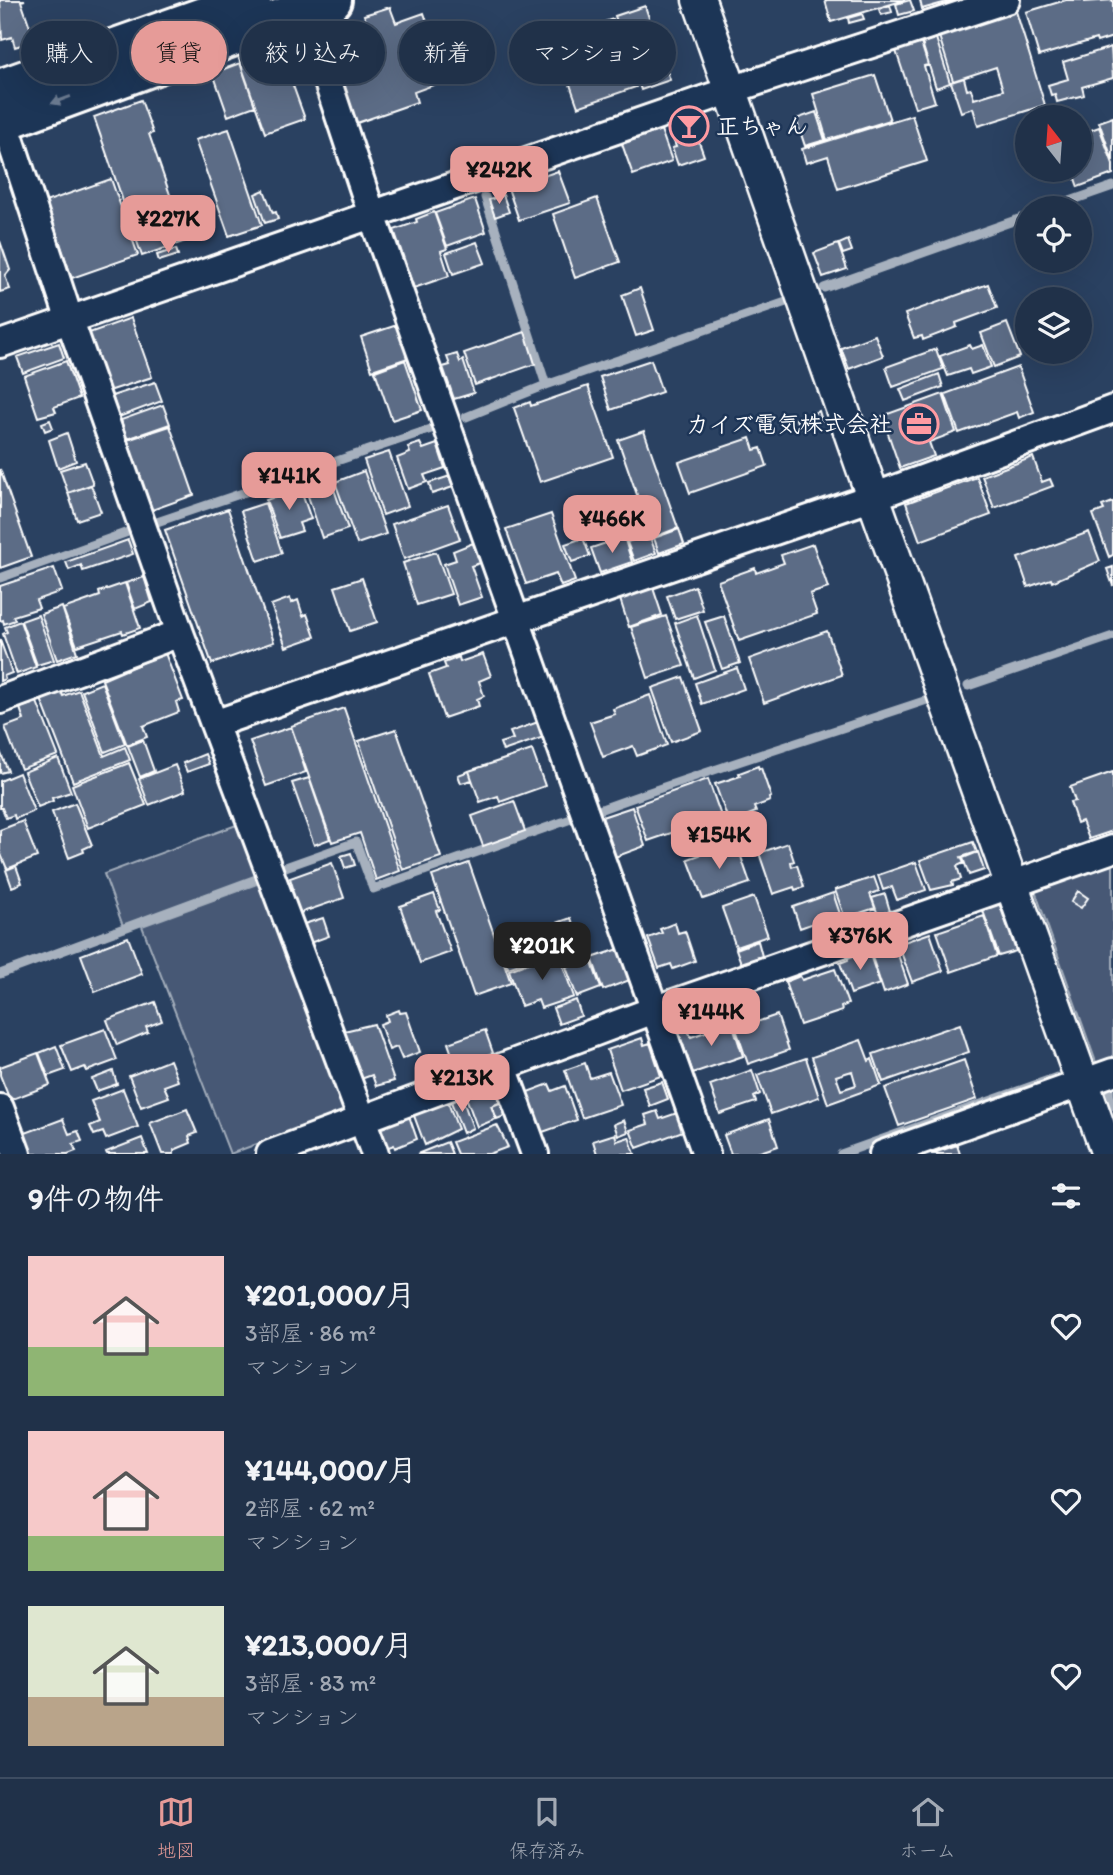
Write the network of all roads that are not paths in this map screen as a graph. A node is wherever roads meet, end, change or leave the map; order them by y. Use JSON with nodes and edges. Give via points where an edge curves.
{"nodes":[{"id":1,"x":251,"y":0,"type":"edge"},
{"id":2,"x":699,"y":0,"type":"edge"},
{"id":3,"x":1006,"y":0,"type":"edge"},
{"id":4,"x":318,"y":5,"type":"edge"},
{"id":5,"x":731,"y":90,"type":"junction"},
{"id":6,"x":1,"y":111,"type":"edge"},
{"id":7,"x":372,"y":215,"type":"junction"},
{"id":8,"x":69,"y":318,"type":"junction"},
{"id":9,"x":0,"y":344,"type":"edge"},
{"id":10,"x":1113,"y":410,"type":"edge"},
{"id":11,"x":873,"y":497,"type":"junction"},
{"id":12,"x":516,"y":622,"type":"junction"},
{"id":13,"x":180,"y":633,"type":"junction"},
{"id":14,"x":0,"y":700,"type":"edge"},
{"id":15,"x":214,"y":724,"type":"junction"},
{"id":16,"x":1113,"y":849,"type":"edge"},
{"id":17,"x":1012,"y":886,"type":"junction"},
{"id":18,"x":654,"y":1010,"type":"junction"},
{"id":19,"x":503,"y":1067,"type":"junction"},
{"id":20,"x":1113,"y":1072,"type":"edge"},
{"id":21,"x":1082,"y":1083,"type":"junction"},
{"id":22,"x":0,"y":1108,"type":"edge"},
{"id":23,"x":363,"y":1120,"type":"junction"},
{"id":24,"x":17,"y":1154,"type":"edge"},
{"id":25,"x":270,"y":1154,"type":"edge"},
{"id":26,"x":375,"y":1154,"type":"edge"},
{"id":27,"x":535,"y":1154,"type":"edge"},
{"id":28,"x":706,"y":1154,"type":"edge"},
{"id":29,"x":883,"y":1154,"type":"edge"},
{"id":30,"x":1108,"y":1154,"type":"edge"}],
"edges":[{"from":1,"to":6,"type":"main road"},
{"from":2,"to":5,"type":"street"},
{"from":3,"to":5,"type":"street"},
{"from":4,"to":6,"type":"main road","one_way":true},
{"from":4,"to":7,"type":"street"},
{"from":5,"to":7,"type":"street"},
{"from":5,"to":11,"type":"street"},
{"from":6,"to":8,"type":"street"},
{"from":7,"to":8,"type":"street"},
{"from":7,"to":12,"type":"street"},
{"from":8,"to":9,"type":"street"},
{"from":8,"to":13,"type":"street"},
{"from":10,"to":11,"type":"street"},
{"from":11,"to":12,"type":"street"},
{"from":11,"to":17,"type":"street"},
{"from":12,"to":15,"type":"street"},
{"from":12,"to":18,"type":"street"},
{"from":13,"to":14,"type":"street"},
{"from":13,"to":15,"type":"street"},
{"from":15,"to":23,"type":"street"},
{"from":16,"to":17,"type":"street"},
{"from":17,"to":18,"type":"street"},
{"from":17,"to":21,"type":"street"},
{"from":18,"to":19,"type":"street"},
{"from":18,"to":28,"type":"street"},
{"from":19,"to":23,"type":"street"},
{"from":19,"to":27,"type":"street"},
{"from":20,"to":21,"type":"street"},
{"from":21,"to":29,"type":"street"},
{"from":21,"to":30,"type":"street"},
{"from":22,"to":24,"type":"street"},
{"from":23,"to":25,"type":"street"},
{"from":23,"to":26,"type":"street"}]}
